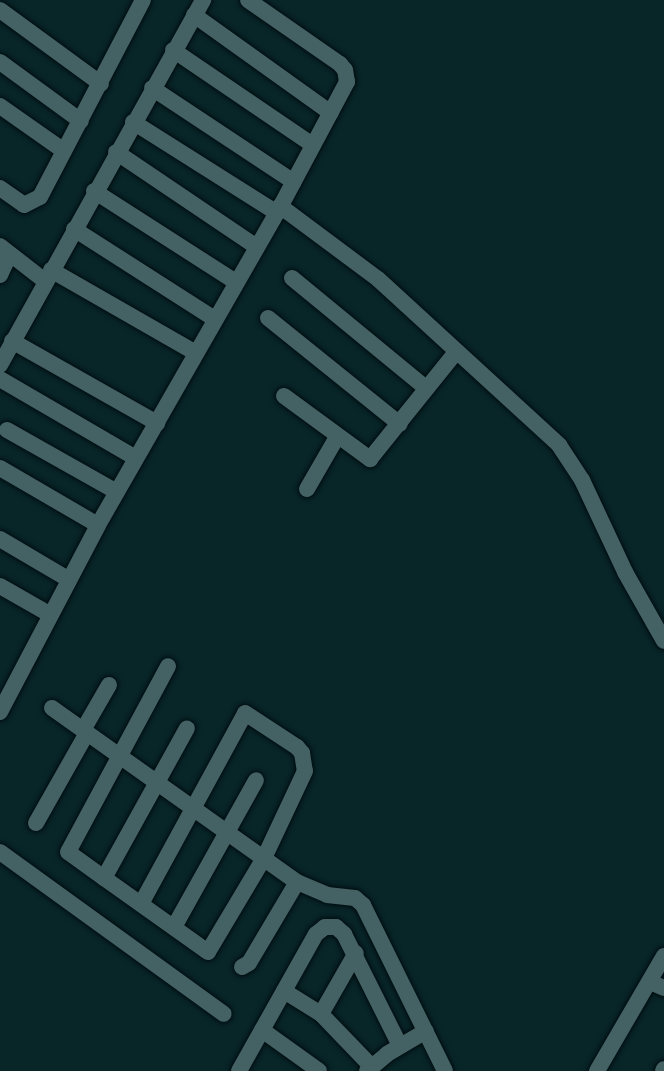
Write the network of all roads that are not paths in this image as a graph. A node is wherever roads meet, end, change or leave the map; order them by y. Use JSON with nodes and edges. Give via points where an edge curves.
{"nodes":[{"id":1,"x":143,"y":0,"type":"edge"},
{"id":2,"x":248,"y":0,"type":"edge"},
{"id":3,"x":198,"y":7,"type":"edge"},
{"id":4,"x":0,"y":10,"type":"edge"},
{"id":5,"x":173,"y":50,"type":"junction"},
{"id":6,"x":0,"y":62,"type":"edge"},
{"id":7,"x":101,"y":84,"type":"junction"},
{"id":8,"x":152,"y":88,"type":"junction"},
{"id":9,"x":0,"y":106,"type":"edge"},
{"id":10,"x":331,"y":113,"type":"junction"},
{"id":11,"x":81,"y":122,"type":"junction"},
{"id":12,"x":133,"y":122,"type":"junction"},
{"id":13,"x":314,"y":145,"type":"junction"},
{"id":14,"x":64,"y":151,"type":"junction"},
{"id":15,"x":116,"y":152,"type":"junction"},
{"id":16,"x":294,"y":182,"type":"junction"},
{"id":17,"x":0,"y":188,"type":"edge"},
{"id":18,"x":94,"y":191,"type":"junction"},
{"id":19,"x":279,"y":210,"type":"junction"},
{"id":20,"x":74,"y":229,"type":"junction"},
{"id":21,"x":257,"y":247,"type":"junction"},
{"id":22,"x":5,"y":250,"type":"edge"},
{"id":23,"x":0,"y":275,"type":"edge"},
{"id":24,"x":48,"y":276,"type":"junction"},
{"id":25,"x":292,"y":278,"type":"dead end"},
{"id":26,"x":236,"y":282,"type":"junction"},
{"id":27,"x":268,"y":318,"type":"dead end"},
{"id":28,"x":215,"y":319,"type":"junction"},
{"id":29,"x":12,"y":341,"type":"junction"},
{"id":30,"x":456,"y":352,"type":"junction"},
{"id":31,"x":196,"y":353,"type":"junction"},
{"id":32,"x":0,"y":365,"type":"edge"},
{"id":33,"x":0,"y":379,"type":"edge"},
{"id":34,"x":426,"y":388,"type":"junction"},
{"id":35,"x":284,"y":396,"type":"dead end"},
{"id":36,"x":157,"y":423,"type":"junction"},
{"id":37,"x":400,"y":424,"type":"junction"},
{"id":38,"x":7,"y":430,"type":"dead end"},
{"id":39,"x":337,"y":437,"type":"junction"},
{"id":40,"x":136,"y":458,"type":"junction"},
{"id":41,"x":0,"y":468,"type":"edge"},
{"id":42,"x":307,"y":489,"type":"dead end"},
{"id":43,"x":117,"y":492,"type":"junction"},
{"id":44,"x":98,"y":525,"type":"junction"},
{"id":45,"x":0,"y":539,"type":"edge"},
{"id":46,"x":68,"y":579,"type":"junction"},
{"id":47,"x":0,"y":586,"type":"edge"},
{"id":48,"x":49,"y":614,"type":"junction"},
{"id":49,"x":664,"y":641,"type":"edge"},
{"id":50,"x":168,"y":666,"type":"dead end"},
{"id":51,"x":109,"y":684,"type":"dead end"},
{"id":52,"x":52,"y":708,"type":"dead end"},
{"id":53,"x":0,"y":712,"type":"edge"},
{"id":54,"x":187,"y":728,"type":"dead end"},
{"id":55,"x":85,"y":732,"type":"junction"},
{"id":56,"x":120,"y":756,"type":"junction"},
{"id":57,"x":256,"y":780,"type":"dead end"},
{"id":58,"x":158,"y":782,"type":"junction"},
{"id":59,"x":191,"y":807,"type":"junction"},
{"id":60,"x":36,"y":823,"type":"dead end"},
{"id":61,"x":226,"y":831,"type":"junction"},
{"id":62,"x":0,"y":852,"type":"edge"},
{"id":63,"x":264,"y":858,"type":"junction"},
{"id":64,"x":104,"y":878,"type":"junction"},
{"id":65,"x":297,"y":882,"type":"junction"},
{"id":66,"x":141,"y":904,"type":"junction"},
{"id":67,"x":174,"y":927,"type":"junction"},
{"id":68,"x":356,"y":954,"type":"junction"},
{"id":69,"x":664,"y":956,"type":"edge"},
{"id":70,"x":242,"y":967,"type":"dead end"},
{"id":71,"x":657,"y":985,"type":"edge"},
{"id":72,"x":284,"y":991,"type":"junction"},
{"id":73,"x":224,"y":1014,"type":"dead end"},
{"id":74,"x":321,"y":1014,"type":"junction"},
{"id":75,"x":262,"y":1030,"type":"junction"},
{"id":76,"x":426,"y":1031,"type":"junction"},
{"id":77,"x":400,"y":1046,"type":"junction"},
{"id":78,"x":369,"y":1069,"type":"edge"},
{"id":79,"x":241,"y":1070,"type":"edge"},
{"id":80,"x":319,"y":1071,"type":"edge"},
{"id":81,"x":445,"y":1071,"type":"edge"},
{"id":82,"x":597,"y":1071,"type":"edge"}],
"edges":[{"from":1,"to":7,"type":"street"},
{"from":2,"to":10,"type":"street","via":[[345,70],[346,82]]},
{"from":3,"to":5,"type":"street"},
{"from":3,"to":10,"type":"street"},
{"from":4,"to":7,"type":"street"},
{"from":5,"to":8,"type":"street"},
{"from":5,"to":13,"type":"street"},
{"from":6,"to":11,"type":"street"},
{"from":7,"to":11,"type":"street"},
{"from":8,"to":12,"type":"street"},
{"from":8,"to":16,"type":"street"},
{"from":9,"to":14,"type":"street"},
{"from":10,"to":13,"type":"street"},
{"from":11,"to":14,"type":"street"},
{"from":12,"to":15,"type":"street"},
{"from":12,"to":19,"type":"street"},
{"from":13,"to":16,"type":"street"},
{"from":14,"to":17,"type":"street","via":[[35,203],[19,203]]},
{"from":15,"to":18,"type":"street"},
{"from":15,"to":21,"type":"street"},
{"from":16,"to":19,"type":"street"},
{"from":18,"to":20,"type":"street"},
{"from":18,"to":26,"type":"street"},
{"from":19,"to":21,"type":"street"},
{"from":19,"to":30,"type":"street","via":[[378,279]]},
{"from":20,"to":24,"type":"street"},
{"from":20,"to":28,"type":"street"},
{"from":21,"to":26,"type":"street"},
{"from":22,"to":23,"type":"street"},
{"from":22,"to":24,"type":"street"},
{"from":24,"to":29,"type":"street"},
{"from":24,"to":31,"type":"street"},
{"from":25,"to":34,"type":"street"},
{"from":26,"to":28,"type":"street"},
{"from":27,"to":37,"type":"street"},
{"from":28,"to":31,"type":"street"},
{"from":29,"to":32,"type":"street"},
{"from":29,"to":36,"type":"street"},
{"from":30,"to":34,"type":"street"},
{"from":30,"to":49,"type":"street","via":[[545,431],[572,463]]},
{"from":31,"to":36,"type":"street"},
{"from":33,"to":40,"type":"street"},
{"from":34,"to":37,"type":"street"},
{"from":35,"to":39,"type":"street"},
{"from":36,"to":40,"type":"street"},
{"from":37,"to":39,"type":"street","via":[[370,459]]},
{"from":38,"to":43,"type":"street"},
{"from":39,"to":42,"type":"street"},
{"from":40,"to":43,"type":"street"},
{"from":41,"to":44,"type":"street"},
{"from":43,"to":44,"type":"street"},
{"from":44,"to":46,"type":"street"},
{"from":45,"to":46,"type":"street"},
{"from":46,"to":48,"type":"street"},
{"from":47,"to":48,"type":"street"},
{"from":48,"to":53,"type":"street"},
{"from":50,"to":56,"type":"street"},
{"from":51,"to":55,"type":"street"},
{"from":52,"to":55,"type":"street"},
{"from":54,"to":58,"type":"street"},
{"from":55,"to":56,"type":"street"},
{"from":55,"to":60,"type":"street"},
{"from":56,"to":58,"type":"street"},
{"from":56,"to":64,"type":"street","via":[[68,852]]},
{"from":57,"to":61,"type":"street"},
{"from":58,"to":59,"type":"street"},
{"from":58,"to":64,"type":"street"},
{"from":59,"to":61,"type":"street"},
{"from":59,"to":63,"type":"street","via":[[245,713],[297,747],[305,763],[302,781]]},
{"from":59,"to":66,"type":"street"},
{"from":61,"to":63,"type":"street"},
{"from":61,"to":67,"type":"street"},
{"from":62,"to":73,"type":"street"},
{"from":63,"to":65,"type":"street"},
{"from":63,"to":67,"type":"street","via":[[208,952]]},
{"from":64,"to":66,"type":"street"},
{"from":65,"to":70,"type":"street","via":[[249,963]]},
{"from":65,"to":76,"type":"street","via":[[320,892],[354,898],[363,905]]},
{"from":66,"to":67,"type":"street"},
{"from":68,"to":72,"type":"street","via":[[340,929],[325,927],[316,934]]},
{"from":68,"to":74,"type":"street"},
{"from":68,"to":77,"type":"street"},
{"from":69,"to":71,"type":"street"},
{"from":71,"to":82,"type":"street"},
{"from":72,"to":74,"type":"street"},
{"from":72,"to":75,"type":"street"},
{"from":74,"to":78,"type":"street"},
{"from":75,"to":79,"type":"street"},
{"from":75,"to":80,"type":"street"},
{"from":76,"to":77,"type":"street"},
{"from":76,"to":81,"type":"street"},
{"from":77,"to":78,"type":"street"}]}
